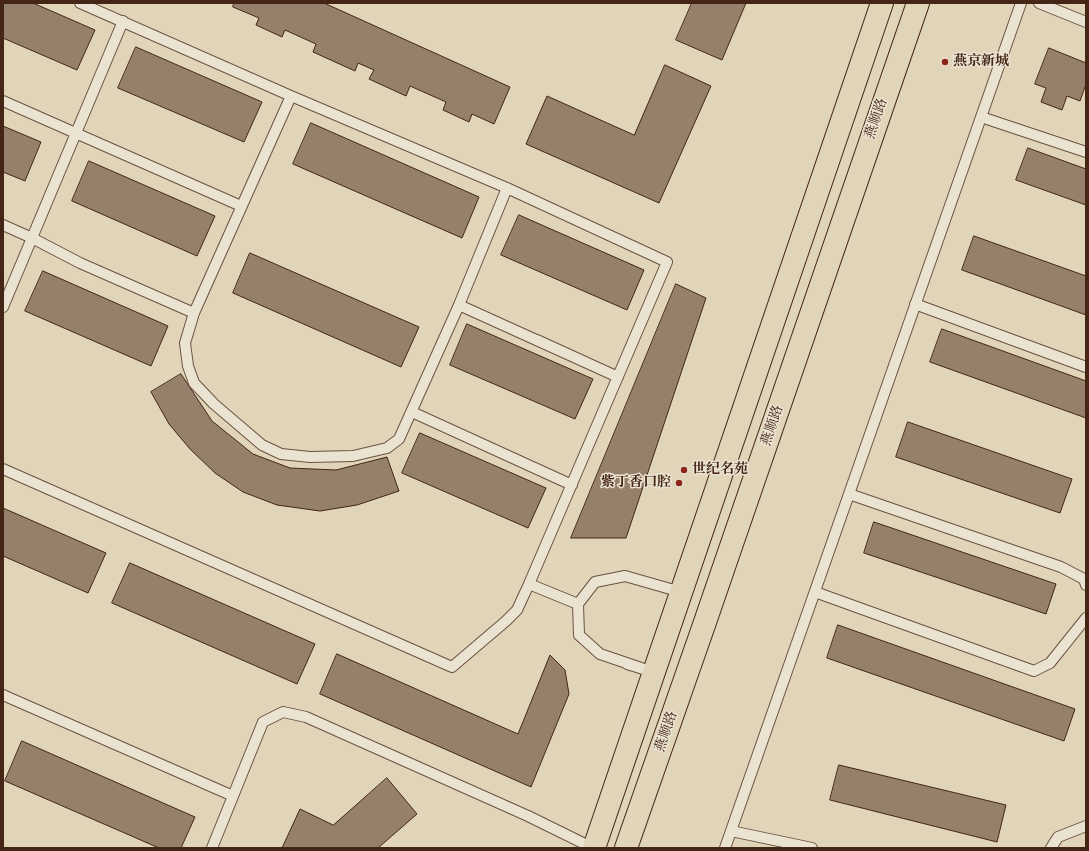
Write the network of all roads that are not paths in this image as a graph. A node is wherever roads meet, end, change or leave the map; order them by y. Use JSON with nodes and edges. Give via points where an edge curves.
{"nodes":[{"id":1,"x":80,"y":3,"type":"edge"},
{"id":2,"x":882,"y":3,"type":"edge"},
{"id":3,"x":918,"y":3,"type":"edge"},
{"id":4,"x":1021,"y":3,"type":"edge"},
{"id":5,"x":1039,"y":3,"type":"edge"},
{"id":6,"x":123,"y":21,"type":"junction"},
{"id":7,"x":1086,"y":22,"type":"edge"},
{"id":8,"x":291,"y":96,"type":"junction"},
{"id":9,"x":3,"y":101,"type":"edge"},
{"id":10,"x":981,"y":117,"type":"junction"},
{"id":11,"x":77,"y":133,"type":"junction"},
{"id":12,"x":1086,"y":152,"type":"edge"},
{"id":13,"x":507,"y":188,"type":"junction"},
{"id":14,"x":241,"y":206,"type":"junction"},
{"id":15,"x":3,"y":225,"type":"edge"},
{"id":16,"x":32,"y":238,"type":"junction"},
{"id":17,"x":915,"y":304,"type":"junction"},
{"id":18,"x":459,"y":305,"type":"junction"},
{"id":19,"x":3,"y":307,"type":"edge"},
{"id":20,"x":194,"y":313,"type":"junction"},
{"id":21,"x":537,"y":340,"type":"dead end"},
{"id":22,"x":1086,"y":367,"type":"edge"},
{"id":23,"x":618,"y":377,"type":"junction"},
{"id":24,"x":412,"y":412,"type":"junction"},
{"id":25,"x":3,"y":469,"type":"edge"},
{"id":26,"x":572,"y":485,"type":"junction"},
{"id":27,"x":849,"y":494,"type":"junction"},
{"id":28,"x":529,"y":584,"type":"junction"},
{"id":29,"x":1086,"y":585,"type":"edge"},
{"id":30,"x":681,"y":592,"type":"junction"},
{"id":31,"x":815,"y":592,"type":"junction"},
{"id":32,"x":578,"y":604,"type":"junction"},
{"id":33,"x":1086,"y":618,"type":"edge"},
{"id":34,"x":627,"y":664,"type":"dead end"},
{"id":35,"x":653,"y":672,"type":"junction"},
{"id":36,"x":3,"y":695,"type":"edge"},
{"id":37,"x":233,"y":796,"type":"junction"},
{"id":38,"x":1086,"y":826,"type":"edge"},
{"id":39,"x":731,"y":831,"type":"junction"},
{"id":40,"x":212,"y":848,"type":"edge"},
{"id":41,"x":593,"y":848,"type":"edge"},
{"id":42,"x":626,"y":848,"type":"edge"},
{"id":43,"x":725,"y":848,"type":"edge"},
{"id":44,"x":812,"y":848,"type":"edge"},
{"id":45,"x":1051,"y":848,"type":"edge"}],
"edges":[{"from":1,"to":6,"type":"lane"},
{"from":2,"to":30,"type":"main road"},
{"from":3,"to":42,"type":"main road","name":"燕顺路"},
{"from":4,"to":10,"type":"lane"},
{"from":5,"to":7,"type":"lane"},
{"from":6,"to":8,"type":"lane"},
{"from":6,"to":11,"type":"lane"},
{"from":8,"to":13,"type":"lane"},
{"from":8,"to":14,"type":"lane"},
{"from":9,"to":11,"type":"lane"},
{"from":10,"to":12,"type":"lane"},
{"from":10,"to":17,"type":"lane"},
{"from":11,"to":14,"type":"lane"},
{"from":11,"to":16,"type":"lane"},
{"from":13,"to":18,"type":"lane"},
{"from":13,"to":23,"type":"lane","via":[[667,262]]},
{"from":14,"to":20,"type":"lane"},
{"from":15,"to":16,"type":"lane"},
{"from":16,"to":19,"type":"lane"},
{"from":16,"to":20,"type":"lane","via":[[80,263]]},
{"from":17,"to":22,"type":"lane"},
{"from":17,"to":27,"type":"lane"},
{"from":18,"to":23,"type":"lane"},
{"from":18,"to":24,"type":"lane"},
{"from":20,"to":24,"type":"lane","via":[[185,343],[188,366],[194,383],[214,404],[262,445],[281,454],[310,457],[353,456],[387,448],[399,439]]},
{"from":21,"to":23,"type":"lane"},
{"from":23,"to":26,"type":"lane"},
{"from":24,"to":26,"type":"lane"},
{"from":25,"to":28,"type":"lane","via":[[452,667],[517,610]]},
{"from":26,"to":28,"type":"lane"},
{"from":27,"to":29,"type":"lane","via":[[1061,567],[1084,579]]},
{"from":27,"to":31,"type":"lane"},
{"from":28,"to":32,"type":"lane"},
{"from":30,"to":32,"type":"lane","via":[[625,576],[595,582]]},
{"from":30,"to":35,"type":"main road"},
{"from":31,"to":33,"type":"lane","via":[[1034,671],[1050,663]]},
{"from":31,"to":39,"type":"lane"},
{"from":32,"to":35,"type":"lane","via":[[579,635],[600,654]]},
{"from":34,"to":35,"type":"lane"},
{"from":35,"to":41,"type":"main road"},
{"from":36,"to":37,"type":"lane"},
{"from":37,"to":40,"type":"lane"},
{"from":37,"to":41,"type":"lane","via":[[263,722],[282,712],[306,717],[528,816]]},
{"from":38,"to":45,"type":"lane","via":[[1058,837]]},
{"from":39,"to":43,"type":"lane"},
{"from":39,"to":44,"type":"lane"}]}
